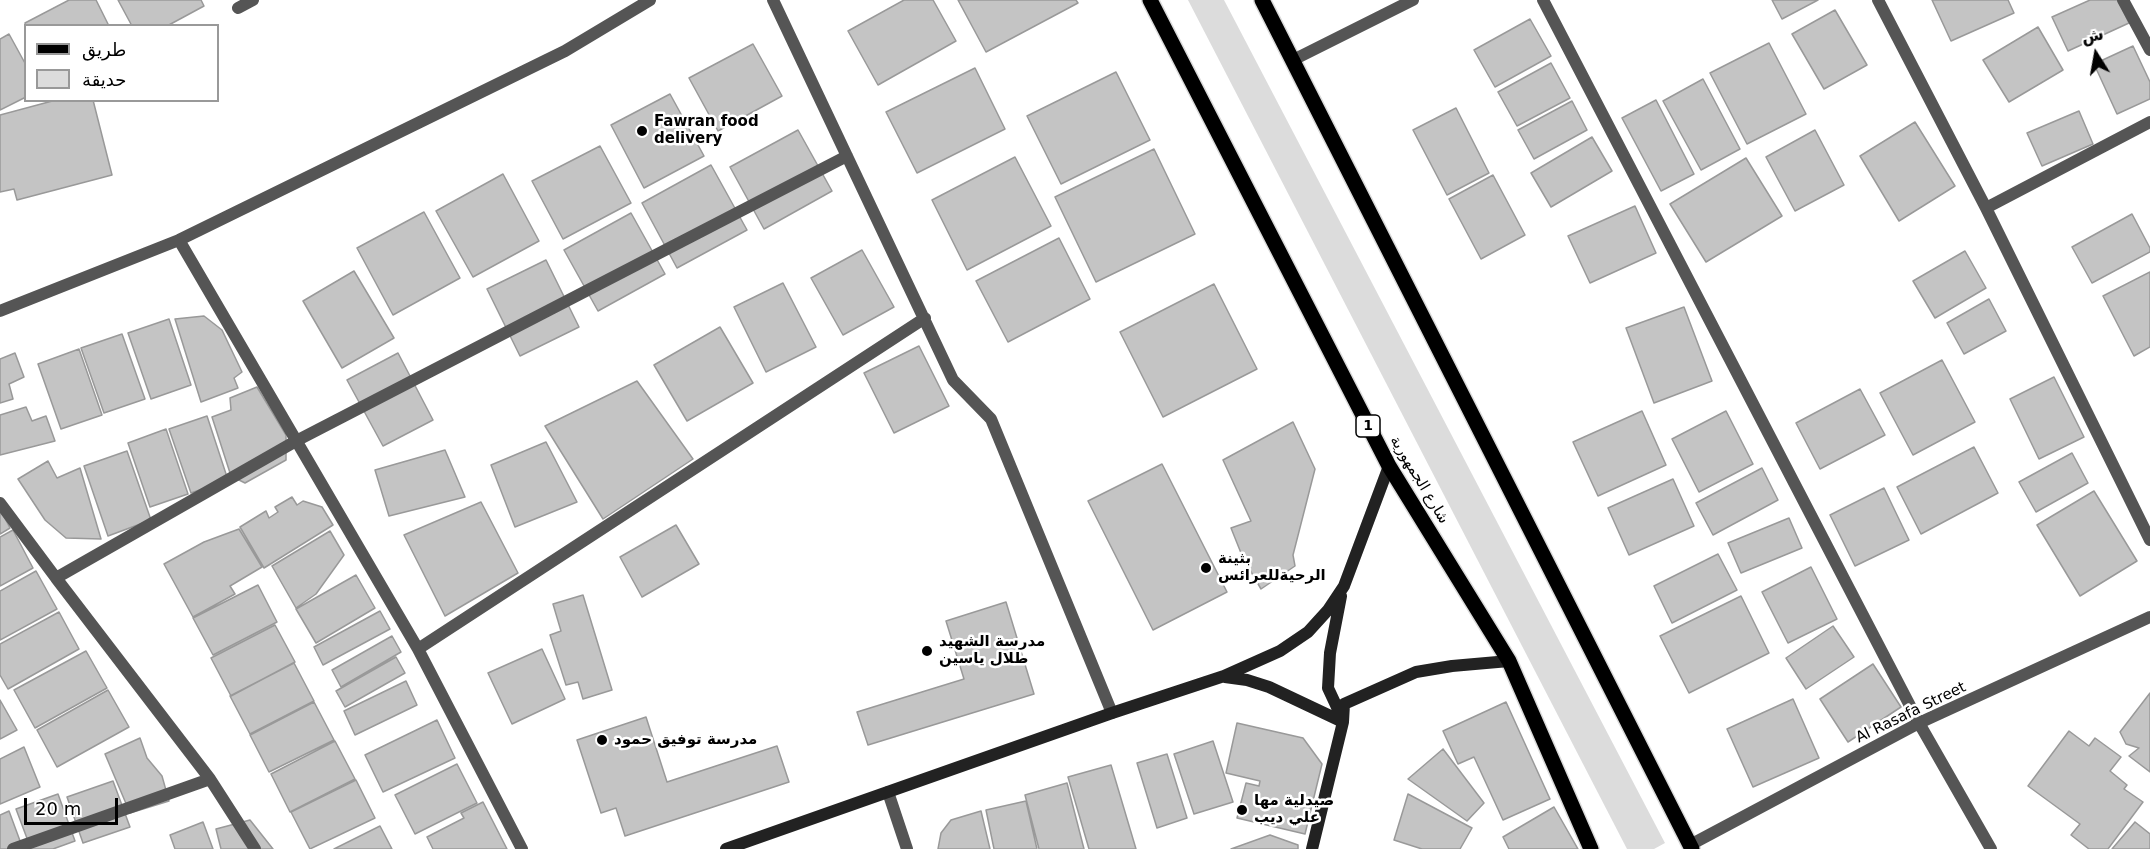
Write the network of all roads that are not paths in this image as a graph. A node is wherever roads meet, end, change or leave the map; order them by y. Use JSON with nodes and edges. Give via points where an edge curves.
{"nodes":[{"id":1,"x":253,"y":0,"type":"edge"},
{"id":2,"x":650,"y":0,"type":"edge"},
{"id":3,"x":772,"y":0,"type":"edge"},
{"id":4,"x":1150,"y":0,"type":"edge"},
{"id":5,"x":1262,"y":0,"type":"edge"},
{"id":6,"x":1413,"y":0,"type":"edge"},
{"id":7,"x":1543,"y":0,"type":"edge"},
{"id":8,"x":1878,"y":0,"type":"edge"},
{"id":9,"x":2123,"y":0,"type":"edge"},
{"id":10,"x":238,"y":8,"type":"dead end"},
{"id":11,"x":2150,"y":50,"type":"edge"},
{"id":12,"x":1293,"y":60,"type":"junction"},
{"id":13,"x":2150,"y":122,"type":"edge"},
{"id":14,"x":847,"y":156,"type":"junction"},
{"id":15,"x":1986,"y":208,"type":"junction"},
{"id":16,"x":179,"y":240,"type":"junction"},
{"id":17,"x":0,"y":311,"type":"edge"},
{"id":18,"x":925,"y":318,"type":"junction"},
{"id":19,"x":296,"y":441,"type":"junction"},
{"id":20,"x":1389,"y":466,"type":"junction"},
{"id":21,"x":0,"y":503,"type":"edge"},
{"id":22,"x":2150,"y":540,"type":"edge"},
{"id":23,"x":56,"y":578,"type":"junction"},
{"id":24,"x":1344,"y":586,"type":"junction"},
{"id":25,"x":2150,"y":617,"type":"edge"},
{"id":26,"x":418,"y":649,"type":"junction"},
{"id":27,"x":1509,"y":661,"type":"junction"},
{"id":28,"x":1224,"y":676,"type":"junction"},
{"id":29,"x":1112,"y":712,"type":"junction"},
{"id":30,"x":1343,"y":722,"type":"junction"},
{"id":31,"x":1919,"y":723,"type":"junction"},
{"id":32,"x":210,"y":779,"type":"junction"},
{"id":33,"x":888,"y":792,"type":"junction"},
{"id":34,"x":1691,"y":847,"type":"edge"},
{"id":35,"x":13,"y":849,"type":"edge"},
{"id":36,"x":255,"y":849,"type":"edge"},
{"id":37,"x":522,"y":849,"type":"edge"},
{"id":38,"x":726,"y":849,"type":"edge"},
{"id":39,"x":907,"y":849,"type":"edge"},
{"id":40,"x":1312,"y":849,"type":"edge"},
{"id":41,"x":1591,"y":849,"type":"edge"},
{"id":42,"x":1991,"y":849,"type":"edge"}],
"edges":[{"from":1,"to":10,"type":"street"},
{"from":2,"to":16,"type":"street","via":[[565,51]]},
{"from":3,"to":14,"type":"street"},
{"from":4,"to":20,"type":"main road","name":"شارع الجمهورية","number":"1"},
{"from":5,"to":12,"type":"main road"},
{"from":6,"to":12,"type":"street"},
{"from":7,"to":31,"type":"street"},
{"from":8,"to":15,"type":"street"},
{"from":9,"to":11,"type":"street"},
{"from":12,"to":34,"type":"main road"},
{"from":13,"to":15,"type":"street"},
{"from":14,"to":18,"type":"street"},
{"from":14,"to":19,"type":"street"},
{"from":15,"to":22,"type":"street"},
{"from":16,"to":17,"type":"street"},
{"from":16,"to":19,"type":"street"},
{"from":18,"to":26,"type":"street"},
{"from":18,"to":29,"type":"street","via":[[954,380],[991,419]]},
{"from":19,"to":23,"type":"street"},
{"from":19,"to":26,"type":"street"},
{"from":20,"to":24,"type":"street"},
{"from":20,"to":27,"type":"main road","name":"شارع الجمهورية","number":"1"},
{"from":21,"to":23,"type":"street"},
{"from":23,"to":32,"type":"street"},
{"from":24,"to":28,"type":"street","via":[[1308,632],[1280,651]]},
{"from":24,"to":30,"type":"street","via":[[1335,620],[1328,688]]},
{"from":25,"to":31,"type":"street","name":"Al Rasafa Street"},
{"from":26,"to":37,"type":"street"},
{"from":27,"to":30,"type":"street","via":[[1416,672],[1344,704]]},
{"from":27,"to":41,"type":"main road","name":"شارع الجمهورية","number":"1"},
{"from":28,"to":29,"type":"street"},
{"from":28,"to":30,"type":"street","via":[[1269,687]]},
{"from":29,"to":33,"type":"street"},
{"from":30,"to":40,"type":"street"},
{"from":31,"to":34,"type":"street","name":"Al Rasafa Street"},
{"from":31,"to":42,"type":"street"},
{"from":32,"to":35,"type":"street"},
{"from":32,"to":36,"type":"street"},
{"from":33,"to":38,"type":"street"},
{"from":33,"to":39,"type":"street"}]}
